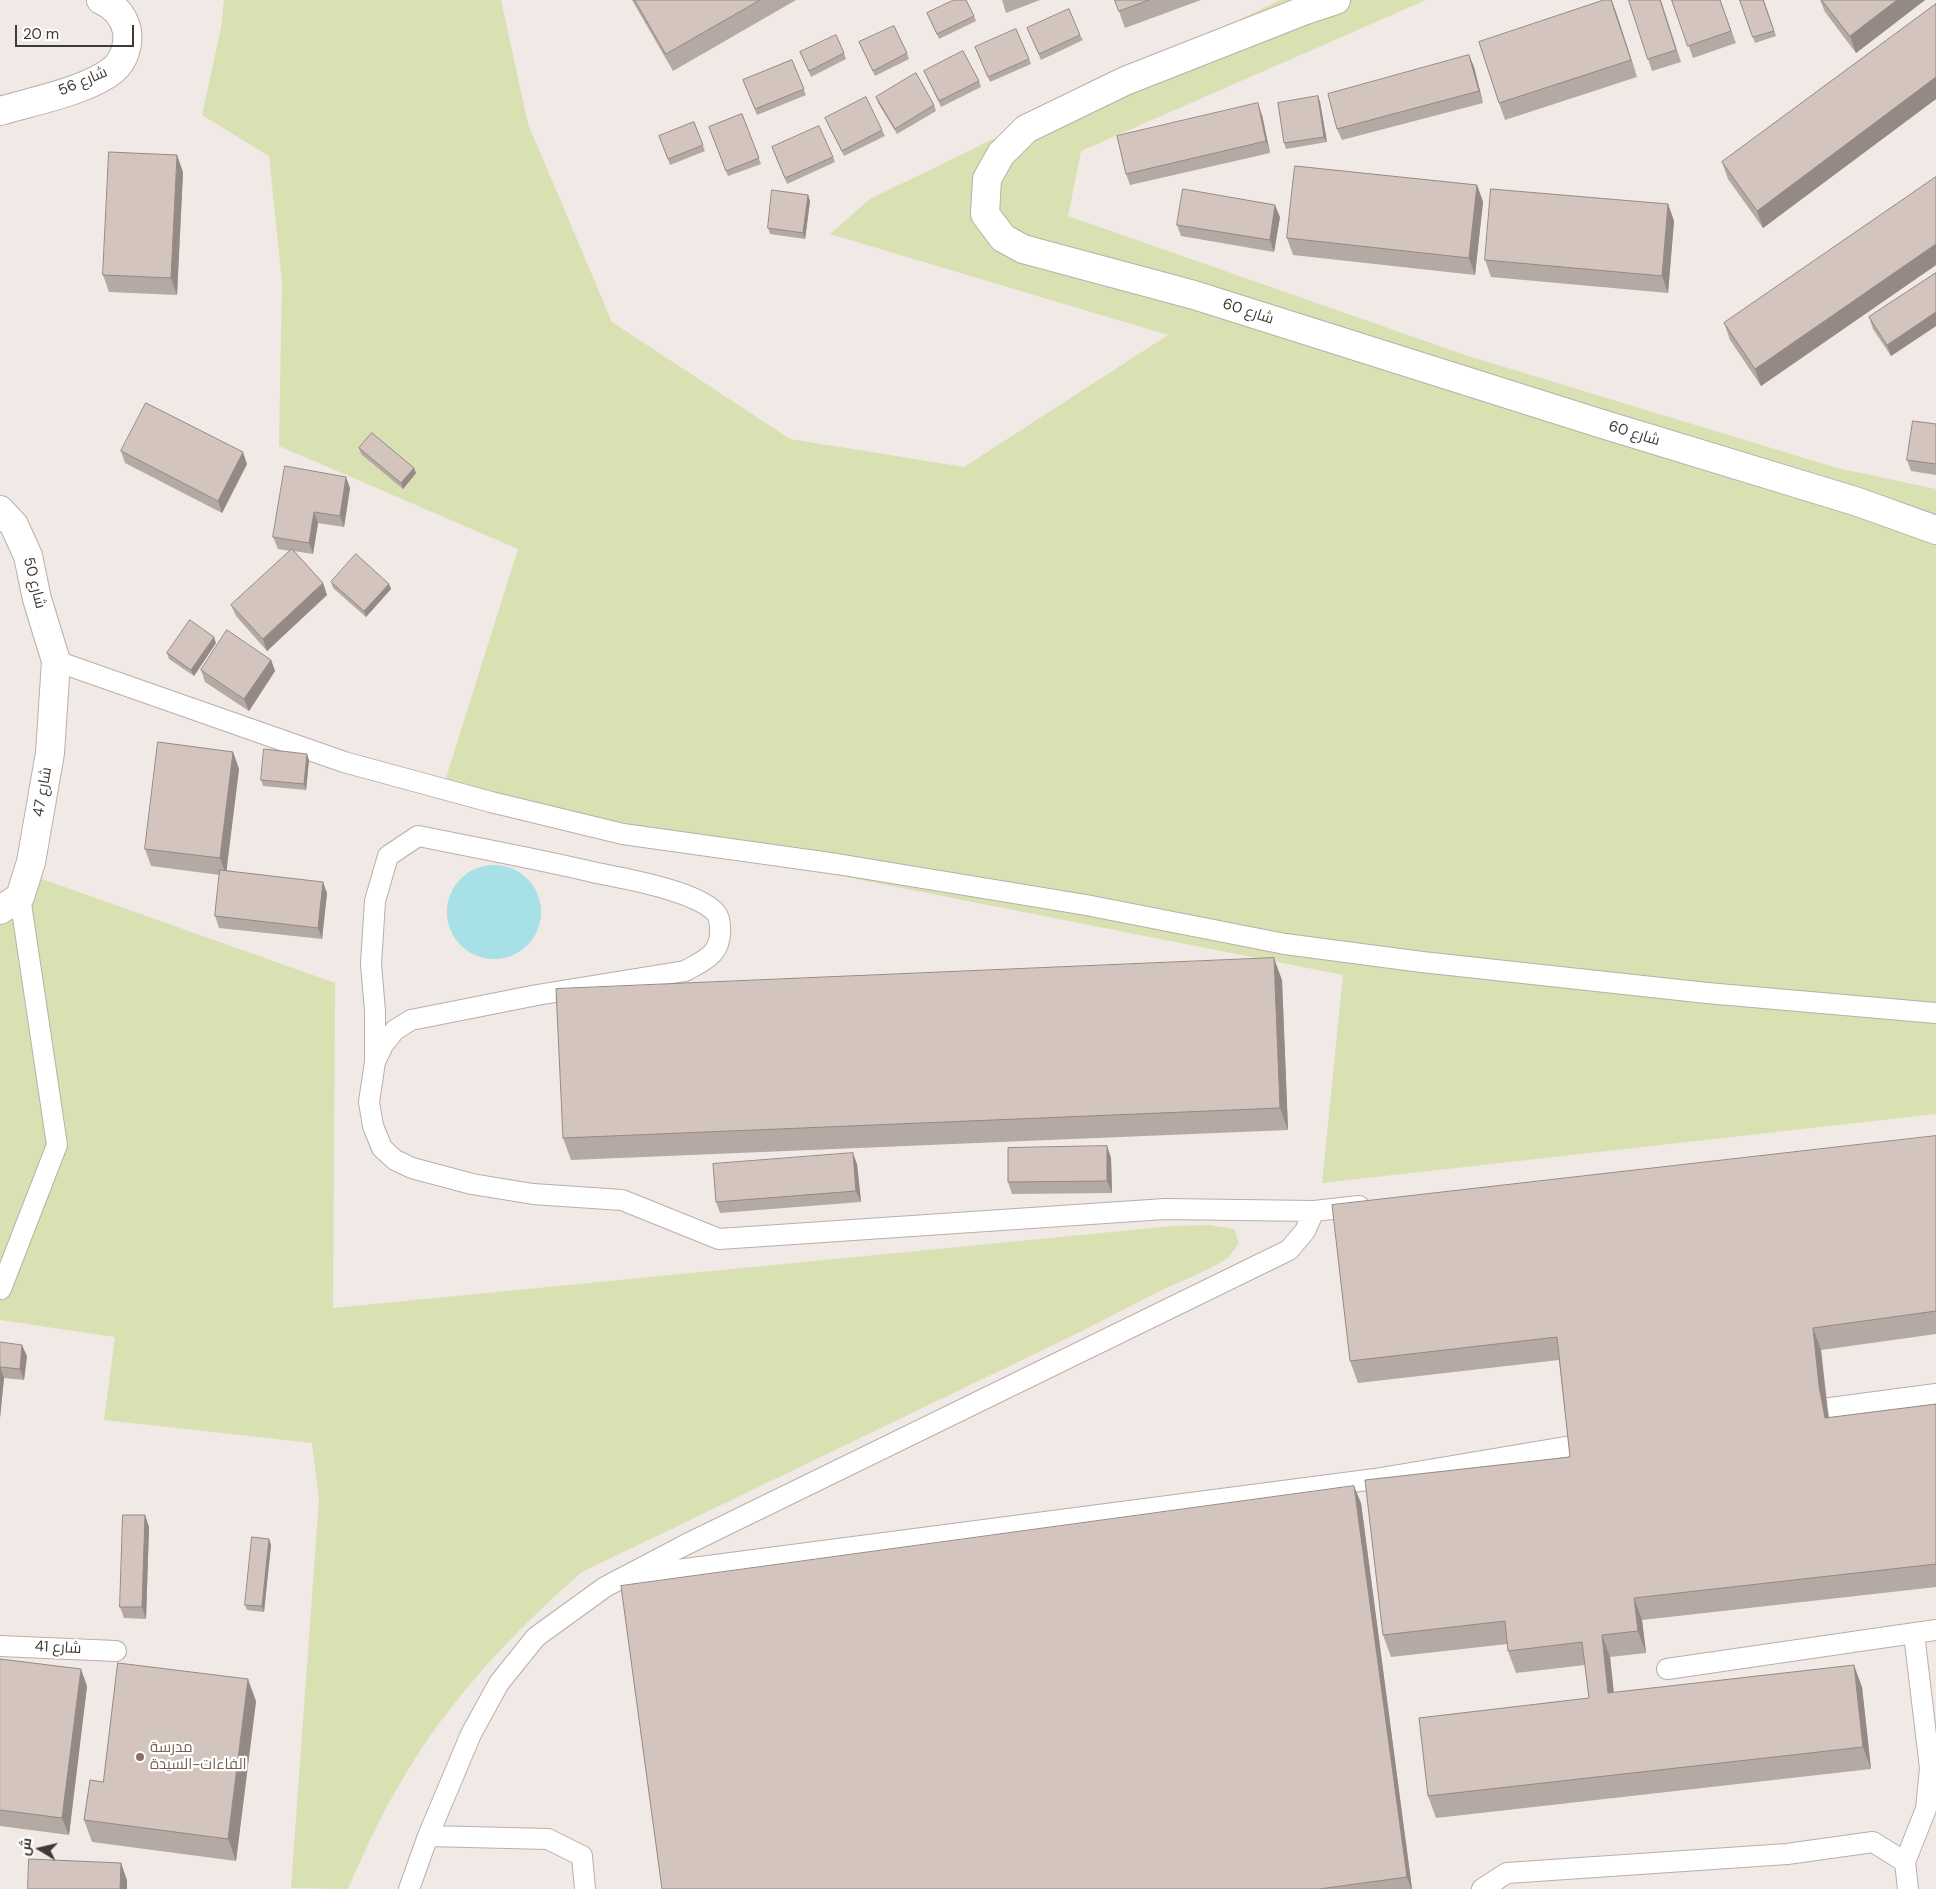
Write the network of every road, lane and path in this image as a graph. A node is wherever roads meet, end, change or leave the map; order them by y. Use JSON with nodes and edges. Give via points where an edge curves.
{"nodes":[{"id":1,"x":101,"y":0,"type":"edge"},
{"id":2,"x":1336,"y":0,"type":"edge"},
{"id":3,"x":0,"y":111,"type":"edge"},
{"id":4,"x":0,"y":510,"type":"edge"},
{"id":5,"x":1936,"y":530,"type":"edge"},
{"id":6,"x":56,"y":661,"type":"junction"},
{"id":7,"x":10,"y":904,"type":"edge"},
{"id":8,"x":1936,"y":1013,"type":"edge"},
{"id":9,"x":375,"y":1062,"type":"junction"},
{"id":10,"x":1373,"y":1205,"type":"edge"},
{"id":11,"x":1314,"y":1211,"type":"junction"},
{"id":12,"x":1,"y":1289,"type":"dead end"},
{"id":13,"x":1936,"y":1394,"type":"edge"},
{"id":14,"x":1779,"y":1415,"type":"edge"},
{"id":15,"x":1614,"y":1439,"type":"edge"},
{"id":16,"x":624,"y":1576,"type":"junction"},
{"id":17,"x":1936,"y":1630,"type":"edge"},
{"id":18,"x":1914,"y":1634,"type":"junction"},
{"id":19,"x":0,"y":1646,"type":"edge"},
{"id":20,"x":116,"y":1651,"type":"dead end"},
{"id":21,"x":1667,"y":1669,"type":"dead end"},
{"id":22,"x":428,"y":1836,"type":"junction"},
{"id":23,"x":1905,"y":1862,"type":"junction"},
{"id":24,"x":409,"y":1889,"type":"edge"},
{"id":25,"x":585,"y":1889,"type":"edge"},
{"id":26,"x":1482,"y":1889,"type":"edge"},
{"id":27,"x":1908,"y":1889,"type":"edge"}],
"edges":[{"from":1,"to":3,"type":"street","name":"شارع 56","via":[[121,15],[128,37],[123,58],[114,69],[72,90]]},
{"from":2,"to":5,"type":"street","name":"شارع 60","via":[[1125,81],[1026,129],[1001,154],[987,179],[985,214],[1003,238],[1023,249],[1194,295],[1858,502]]},
{"from":4,"to":6,"type":"street","name":"شارع 50","via":[[14,525],[28,556],[37,600]]},
{"from":6,"to":7,"type":"street","name":"شارع 47","via":[[50,753],[31,862]]},
{"from":6,"to":8,"type":"lane","via":[[344,762],[623,834],[837,864],[1067,902],[1295,945],[1707,993]]},
{"from":7,"to":12,"type":"lane","via":[[58,1145]]},
{"from":9,"to":9,"type":"lane","via":[[371,964],[375,901],[388,856],[418,836],[650,885],[706,905],[717,914],[721,938],[716,950],[685,971],[411,1020],[395,1030]]},
{"from":9,"to":11,"type":"lane","via":[[370,1102],[373,1126],[382,1148],[395,1160],[412,1168],[472,1184],[533,1194],[622,1200],[719,1239],[1165,1210]]},
{"from":10,"to":11,"type":"lane"},
{"from":11,"to":16,"type":"lane","via":[[1305,1231],[1289,1250]]},
{"from":13,"to":14,"type":"lane"},
{"from":15,"to":16,"type":"lane","via":[[1375,1479]]},
{"from":16,"to":22,"type":"lane","via":[[536,1637],[499,1683],[471,1734]]},
{"from":17,"to":18,"type":"lane"},
{"from":18,"to":21,"type":"lane"},
{"from":18,"to":23,"type":"lane","via":[[1930,1768],[1926,1809]]},
{"from":19,"to":20,"type":"lane","name":"شارع 41"},
{"from":22,"to":24,"type":"lane"},
{"from":22,"to":25,"type":"lane","via":[[548,1839],[582,1856]]},
{"from":23,"to":26,"type":"lane","via":[[1873,1842],[1786,1854],[1507,1873]]},
{"from":23,"to":27,"type":"lane"}]}
